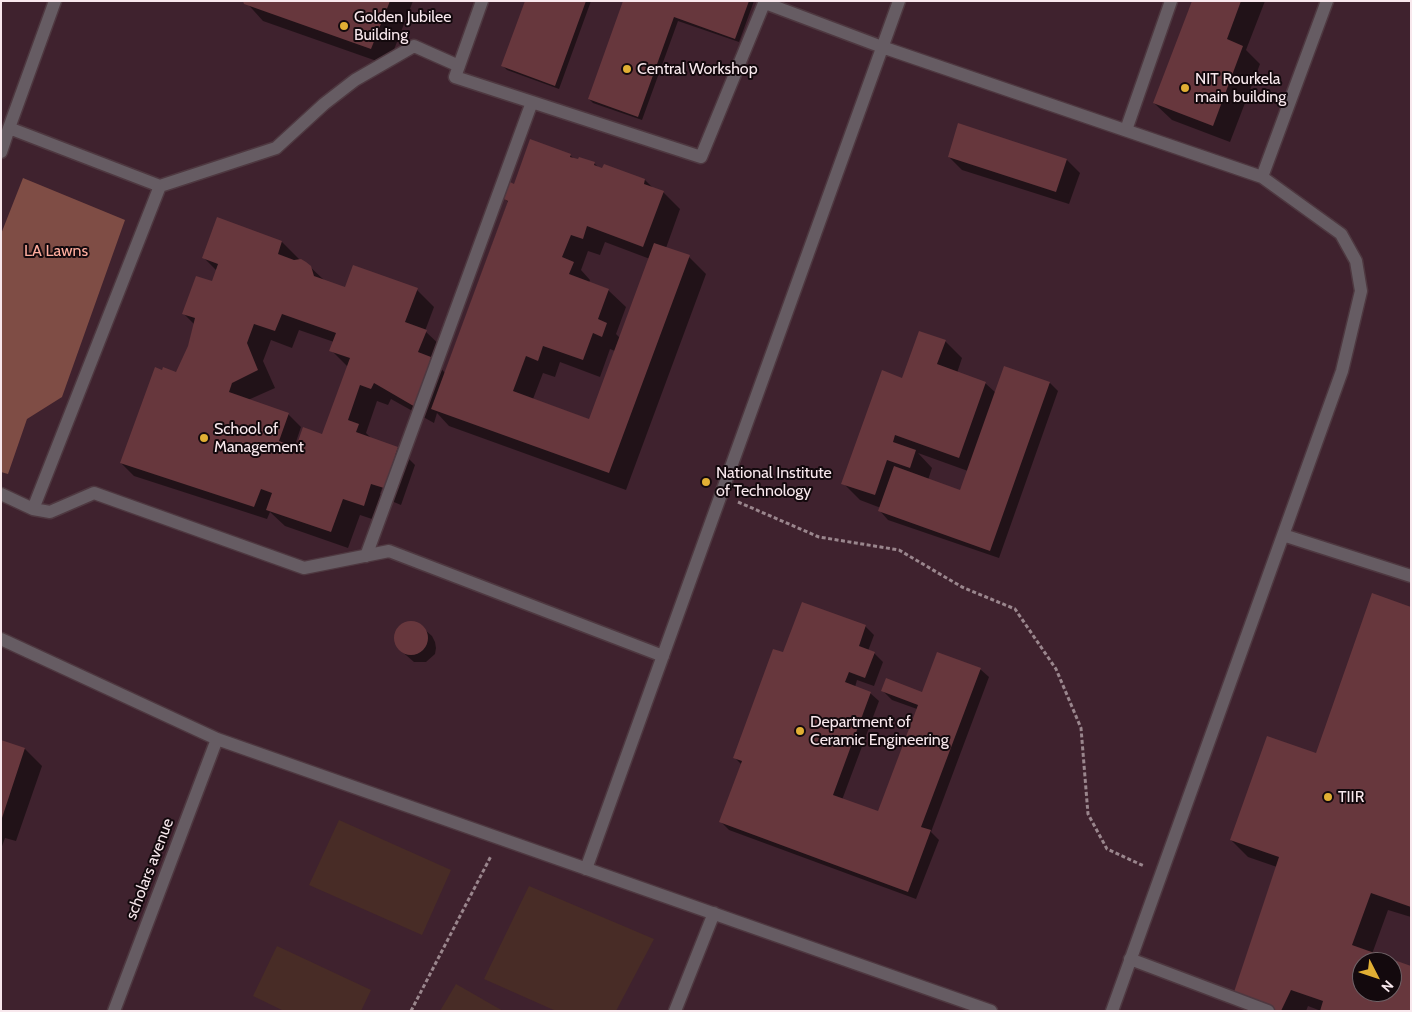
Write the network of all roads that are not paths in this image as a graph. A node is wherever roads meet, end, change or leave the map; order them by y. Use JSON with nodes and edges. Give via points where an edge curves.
{"nodes":[{"id":1,"x":55,"y":1,"type":"edge"},
{"id":2,"x":482,"y":1,"type":"edge"},
{"id":3,"x":899,"y":1,"type":"edge"},
{"id":4,"x":1171,"y":1,"type":"edge"},
{"id":5,"x":1326,"y":1,"type":"edge"},
{"id":6,"x":765,"y":2,"type":"edge"},
{"id":7,"x":882,"y":47,"type":"junction"},
{"id":8,"x":457,"y":72,"type":"junction"},
{"id":9,"x":532,"y":102,"type":"junction"},
{"id":10,"x":9,"y":128,"type":"junction"},
{"id":11,"x":1126,"y":130,"type":"junction"},
{"id":12,"x":1,"y":152,"type":"edge"},
{"id":13,"x":1262,"y":177,"type":"junction"},
{"id":14,"x":160,"y":186,"type":"junction"},
{"id":15,"x":1,"y":494,"type":"edge"},
{"id":16,"x":34,"y":510,"type":"junction"},
{"id":17,"x":1282,"y":535,"type":"junction"},
{"id":18,"x":366,"y":556,"type":"junction"},
{"id":19,"x":1411,"y":576,"type":"edge"},
{"id":20,"x":1,"y":640,"type":"edge"},
{"id":21,"x":663,"y":656,"type":"junction"},
{"id":22,"x":216,"y":739,"type":"junction"},
{"id":23,"x":586,"y":868,"type":"junction"},
{"id":24,"x":714,"y":913,"type":"junction"},
{"id":25,"x":1130,"y":959,"type":"junction"},
{"id":26,"x":114,"y":1011,"type":"edge"},
{"id":27,"x":676,"y":1011,"type":"edge"},
{"id":28,"x":991,"y":1011,"type":"edge"},
{"id":29,"x":1112,"y":1011,"type":"edge"},
{"id":30,"x":1268,"y":1011,"type":"edge"}],
"edges":[{"from":1,"to":10,"type":"street"},
{"from":2,"to":8,"type":"street"},
{"from":3,"to":7,"type":"street"},
{"from":4,"to":11,"type":"street"},
{"from":5,"to":13,"type":"street"},
{"from":6,"to":7,"type":"street"},
{"from":6,"to":9,"type":"street","via":[[701,157]]},
{"from":7,"to":11,"type":"street"},
{"from":7,"to":21,"type":"street"},
{"from":8,"to":9,"type":"street"},
{"from":8,"to":14,"type":"street","via":[[414,46],[355,80],[276,148]]},
{"from":9,"to":18,"type":"street"},
{"from":10,"to":12,"type":"street"},
{"from":10,"to":14,"type":"street"},
{"from":11,"to":13,"type":"street"},
{"from":13,"to":17,"type":"street","via":[[1340,234],[1356,262],[1361,291],[1342,371]]},
{"from":14,"to":16,"type":"street"},
{"from":15,"to":16,"type":"street"},
{"from":16,"to":18,"type":"street","via":[[50,512],[94,493],[304,568]]},
{"from":17,"to":19,"type":"street"},
{"from":17,"to":25,"type":"street"},
{"from":18,"to":21,"type":"street","via":[[389,552]]},
{"from":20,"to":22,"type":"street"},
{"from":21,"to":23,"type":"street"},
{"from":22,"to":23,"type":"street"},
{"from":22,"to":26,"type":"street","name":"scholars avenue"},
{"from":23,"to":24,"type":"street"},
{"from":24,"to":27,"type":"street"},
{"from":24,"to":28,"type":"street"},
{"from":25,"to":29,"type":"street"},
{"from":25,"to":30,"type":"street"}]}
